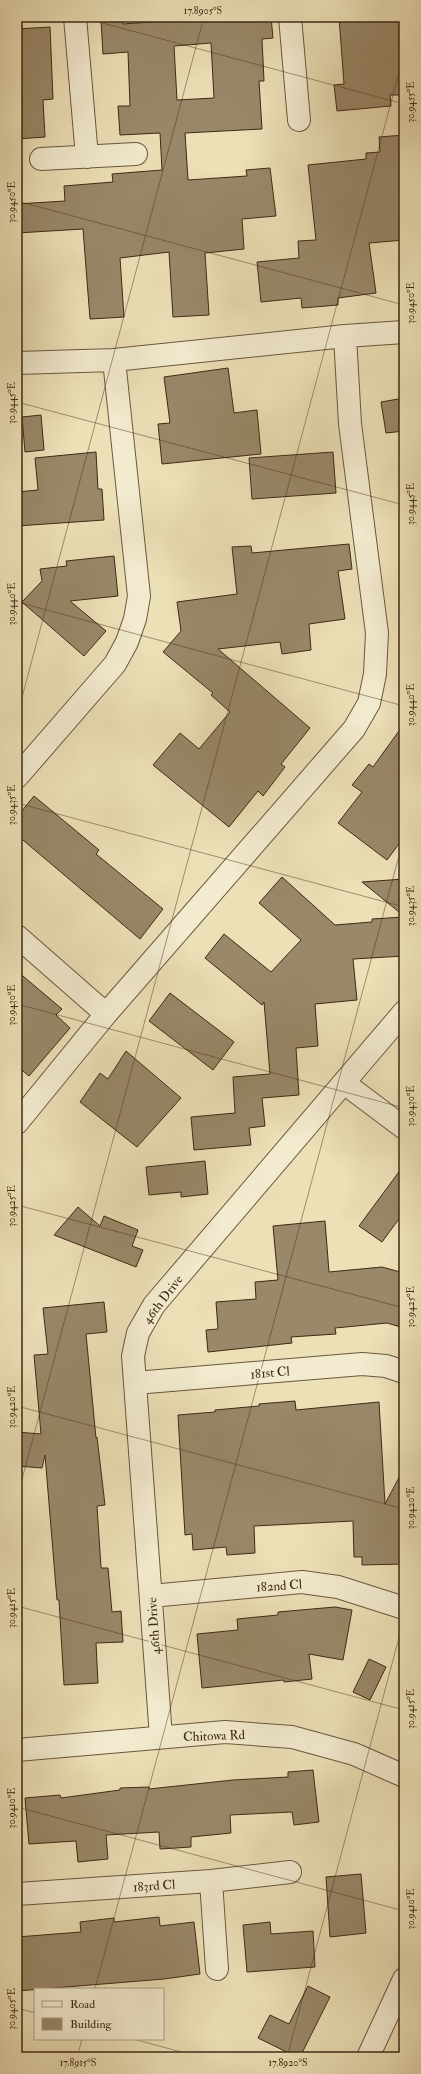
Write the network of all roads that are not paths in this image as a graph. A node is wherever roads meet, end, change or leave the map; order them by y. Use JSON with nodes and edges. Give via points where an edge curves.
{"nodes":[{"id":1,"x":75,"y":17,"type":"edge"},
{"id":2,"x":290,"y":17,"type":"edge"},
{"id":3,"x":299,"y":120,"type":"dead end"},
{"id":4,"x":136,"y":154,"type":"dead end"},
{"id":5,"x":87,"y":157,"type":"junction"},
{"id":6,"x":41,"y":159,"type":"dead end"},
{"id":7,"x":404,"y":332,"type":"edge"},
{"id":8,"x":345,"y":336,"type":"junction"},
{"id":9,"x":114,"y":360,"type":"junction"},
{"id":10,"x":17,"y":363,"type":"edge"},
{"id":11,"x":17,"y":777,"type":"edge"},
{"id":12,"x":17,"y":936,"type":"edge"},
{"id":13,"x":404,"y":1012,"type":"edge"},
{"id":14,"x":106,"y":1014,"type":"junction"},
{"id":15,"x":344,"y":1083,"type":"junction"},
{"id":16,"x":17,"y":1123,"type":"edge"},
{"id":17,"x":404,"y":1128,"type":"edge"},
{"id":18,"x":404,"y":1372,"type":"edge"},
{"id":19,"x":135,"y":1383,"type":"junction"},
{"id":20,"x":151,"y":1596,"type":"junction"},
{"id":21,"x":404,"y":1608,"type":"edge"},
{"id":22,"x":161,"y":1737,"type":"junction"},
{"id":23,"x":17,"y":1750,"type":"edge"},
{"id":24,"x":404,"y":1776,"type":"edge"},
{"id":25,"x":290,"y":1872,"type":"dead end"},
{"id":26,"x":211,"y":1881,"type":"junction"},
{"id":27,"x":17,"y":1894,"type":"edge"},
{"id":28,"x":217,"y":1969,"type":"dead end"},
{"id":29,"x":404,"y":1979,"type":"edge"},
{"id":30,"x":368,"y":2057,"type":"edge"}],
"edges":[{"from":1,"to":5,"type":"street"},
{"from":2,"to":3,"type":"street"},
{"from":4,"to":5,"type":"street"},
{"from":5,"to":6,"type":"street"},
{"from":7,"to":8,"type":"street"},
{"from":8,"to":9,"type":"street"},
{"from":8,"to":14,"type":"street","via":[[350,424],[377,633],[375,674],[368,703],[354,729]]},
{"from":9,"to":10,"type":"street"},
{"from":9,"to":11,"type":"street","via":[[139,596],[135,619],[127,642],[115,664]]},
{"from":12,"to":14,"type":"street"},
{"from":13,"to":15,"type":"street","name":"46th Drive"},
{"from":14,"to":16,"type":"street"},
{"from":15,"to":17,"type":"street"},
{"from":15,"to":19,"type":"street","name":"46th Drive","via":[[154,1305],[138,1333],[134,1356]]},
{"from":18,"to":19,"type":"street","name":"181st Cl","via":[[386,1366],[362,1364]]},
{"from":19,"to":20,"type":"street","name":"46th Drive"},
{"from":20,"to":21,"type":"street","name":"182nd Cl","via":[[302,1582],[338,1587]]},
{"from":20,"to":22,"type":"street","name":"46th Drive"},
{"from":22,"to":23,"type":"street","name":"Chitowa Rd"},
{"from":22,"to":24,"type":"street","name":"Chitowa Rd","via":[[225,1732],[292,1737],[354,1754]]},
{"from":25,"to":26,"type":"street","name":"183rd Cl"},
{"from":26,"to":27,"type":"street","name":"183rd Cl"},
{"from":26,"to":28,"type":"street"},
{"from":29,"to":30,"type":"street"}]}
